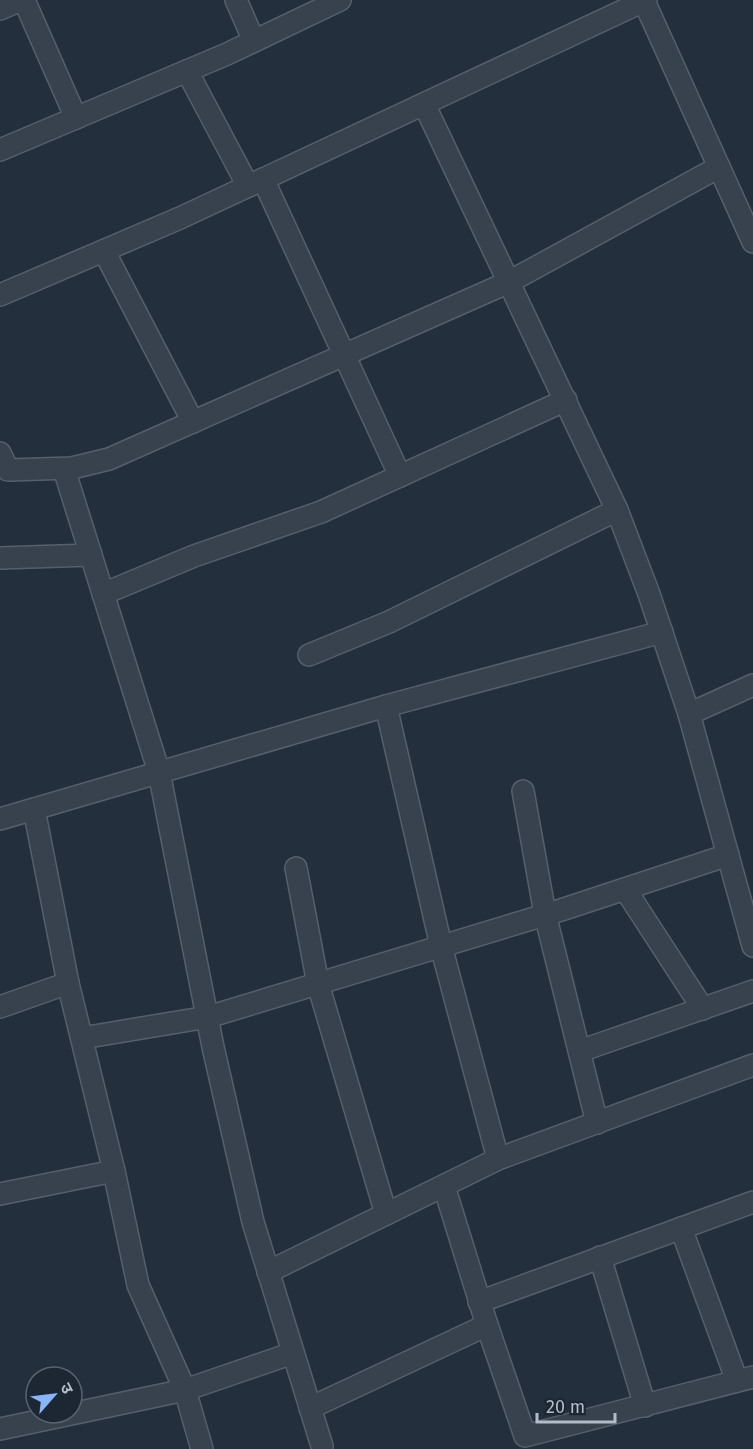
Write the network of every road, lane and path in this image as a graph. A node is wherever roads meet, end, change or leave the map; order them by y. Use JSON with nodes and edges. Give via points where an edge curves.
{"nodes":[{"id":1,"x":22,"y":0,"type":"edge"},
{"id":2,"x":236,"y":0,"type":"edge"},
{"id":3,"x":340,"y":0,"type":"edge"},
{"id":4,"x":645,"y":1,"type":"edge"},
{"id":5,"x":0,"y":9,"type":"edge"},
{"id":6,"x":254,"y":41,"type":"junction"},
{"id":7,"x":187,"y":71,"type":"junction"},
{"id":8,"x":424,"y":104,"type":"junction"},
{"id":9,"x":76,"y":118,"type":"junction"},
{"id":10,"x":0,"y":150,"type":"edge"},
{"id":11,"x":719,"y":166,"type":"junction"},
{"id":12,"x":256,"y":182,"type":"junction"},
{"id":13,"x":753,"y":242,"type":"edge"},
{"id":14,"x":104,"y":251,"type":"junction"},
{"id":15,"x":509,"y":282,"type":"junction"},
{"id":16,"x":0,"y":295,"type":"edge"},
{"id":17,"x":344,"y":356,"type":"junction"},
{"id":18,"x":566,"y":400,"type":"junction"},
{"id":19,"x":193,"y":422,"type":"junction"},
{"id":20,"x":3,"y":465,"type":"edge"},
{"id":21,"x":64,"y":469,"type":"junction"},
{"id":22,"x":400,"y":476,"type":"junction"},
{"id":23,"x":616,"y":510,"type":"junction"},
{"id":24,"x":91,"y":555,"type":"junction"},
{"id":25,"x":0,"y":558,"type":"edge"},
{"id":26,"x":103,"y":594,"type":"junction"},
{"id":27,"x":662,"y":632,"type":"junction"},
{"id":28,"x":309,"y":655,"type":"dead end"},
{"id":29,"x":753,"y":685,"type":"edge"},
{"id":30,"x":386,"y":706,"type":"junction"},
{"id":31,"x":689,"y":714,"type":"junction"},
{"id":32,"x":159,"y":772,"type":"junction"},
{"id":33,"x":523,"y":791,"type":"dead end"},
{"id":34,"x":34,"y":809,"type":"junction"},
{"id":35,"x":0,"y":819,"type":"edge"},
{"id":36,"x":728,"y":855,"type":"junction"},
{"id":37,"x":296,"y":868,"type":"dead end"},
{"id":38,"x":625,"y":889,"type":"junction"},
{"id":39,"x":545,"y":914,"type":"junction"},
{"id":40,"x":441,"y":946,"type":"junction"},
{"id":41,"x":753,"y":946,"type":"edge"},
{"id":42,"x":68,"y":983,"type":"junction"},
{"id":43,"x":318,"y":984,"type":"junction"},
{"id":44,"x":753,"y":991,"type":"edge"},
{"id":45,"x":0,"y":1007,"type":"edge"},
{"id":46,"x":703,"y":1009,"type":"junction"},
{"id":47,"x":208,"y":1017,"type":"junction"},
{"id":48,"x":82,"y":1038,"type":"junction"},
{"id":49,"x":580,"y":1051,"type":"junction"},
{"id":50,"x":753,"y":1065,"type":"edge"},
{"id":51,"x":597,"y":1123,"type":"junction"},
{"id":52,"x":498,"y":1159,"type":"junction"},
{"id":53,"x":114,"y":1171,"type":"junction"},
{"id":54,"x":444,"y":1185,"type":"junction"},
{"id":55,"x":0,"y":1194,"type":"edge"},
{"id":56,"x":753,"y":1202,"type":"edge"},
{"id":57,"x":386,"y":1214,"type":"junction"},
{"id":58,"x":681,"y":1228,"type":"junction"},
{"id":59,"x":600,"y":1257,"type":"junction"},
{"id":60,"x":268,"y":1272,"type":"junction"},
{"id":61,"x":479,"y":1302,"type":"junction"},
{"id":62,"x":487,"y":1325,"type":"junction"},
{"id":63,"x":293,"y":1353,"type":"junction"},
{"id":64,"x":745,"y":1379,"type":"edge"},
{"id":65,"x":185,"y":1390,"type":"junction"},
{"id":66,"x":645,"y":1406,"type":"junction"},
{"id":67,"x":310,"y":1408,"type":"junction"},
{"id":68,"x":0,"y":1429,"type":"edge"},
{"id":69,"x":527,"y":1442,"type":"edge"},
{"id":70,"x":322,"y":1446,"type":"dead end"},
{"id":71,"x":202,"y":1449,"type":"edge"}],
"edges":[{"from":1,"to":5,"type":"street"},
{"from":1,"to":9,"type":"street"},
{"from":2,"to":6,"type":"street"},
{"from":3,"to":6,"type":"street"},
{"from":4,"to":8,"type":"street"},
{"from":4,"to":11,"type":"street"},
{"from":6,"to":7,"type":"street"},
{"from":7,"to":9,"type":"street"},
{"from":7,"to":12,"type":"street"},
{"from":8,"to":12,"type":"street"},
{"from":8,"to":15,"type":"street"},
{"from":9,"to":10,"type":"street"},
{"from":11,"to":13,"type":"street"},
{"from":11,"to":15,"type":"street"},
{"from":12,"to":14,"type":"street"},
{"from":12,"to":17,"type":"street"},
{"from":14,"to":16,"type":"street"},
{"from":14,"to":19,"type":"street"},
{"from":15,"to":17,"type":"street"},
{"from":15,"to":18,"type":"street"},
{"from":17,"to":19,"type":"street"},
{"from":17,"to":22,"type":"street"},
{"from":18,"to":22,"type":"street"},
{"from":18,"to":23,"type":"street"},
{"from":19,"to":21,"type":"street","via":[[109,459]]},
{"from":20,"to":21,"type":"street"},
{"from":21,"to":24,"type":"street"},
{"from":22,"to":26,"type":"street","via":[[321,512],[194,556]]},
{"from":23,"to":27,"type":"street"},
{"from":23,"to":28,"type":"street","via":[[389,622]]},
{"from":24,"to":25,"type":"street"},
{"from":24,"to":26,"type":"street"},
{"from":26,"to":32,"type":"street"},
{"from":27,"to":30,"type":"street"},
{"from":27,"to":31,"type":"street"},
{"from":29,"to":31,"type":"street"},
{"from":30,"to":32,"type":"street"},
{"from":30,"to":40,"type":"street"},
{"from":31,"to":36,"type":"street"},
{"from":32,"to":34,"type":"street"},
{"from":32,"to":47,"type":"street"},
{"from":33,"to":39,"type":"street"},
{"from":34,"to":35,"type":"street"},
{"from":34,"to":42,"type":"street"},
{"from":36,"to":38,"type":"street"},
{"from":36,"to":41,"type":"street"},
{"from":37,"to":43,"type":"street"},
{"from":38,"to":39,"type":"street"},
{"from":38,"to":46,"type":"street"},
{"from":39,"to":40,"type":"street"},
{"from":39,"to":49,"type":"street"},
{"from":40,"to":43,"type":"street"},
{"from":40,"to":52,"type":"street"},
{"from":42,"to":45,"type":"street"},
{"from":42,"to":48,"type":"street"},
{"from":43,"to":47,"type":"street"},
{"from":43,"to":57,"type":"street"},
{"from":44,"to":46,"type":"street"},
{"from":46,"to":49,"type":"street"},
{"from":47,"to":48,"type":"street"},
{"from":47,"to":60,"type":"street","via":[[253,1222]]},
{"from":48,"to":53,"type":"street"},
{"from":49,"to":51,"type":"street"},
{"from":50,"to":51,"type":"street"},
{"from":51,"to":52,"type":"street"},
{"from":52,"to":54,"type":"street"},
{"from":53,"to":55,"type":"street"},
{"from":53,"to":65,"type":"street","via":[[138,1285]]},
{"from":54,"to":57,"type":"street"},
{"from":54,"to":61,"type":"street"},
{"from":56,"to":58,"type":"street"},
{"from":57,"to":60,"type":"street"},
{"from":58,"to":59,"type":"street"},
{"from":58,"to":64,"type":"street"},
{"from":59,"to":61,"type":"street"},
{"from":59,"to":66,"type":"street"},
{"from":60,"to":63,"type":"street"},
{"from":61,"to":62,"type":"street"},
{"from":62,"to":67,"type":"street"},
{"from":62,"to":69,"type":"street"},
{"from":63,"to":65,"type":"street"},
{"from":63,"to":67,"type":"street"},
{"from":64,"to":66,"type":"street"},
{"from":65,"to":68,"type":"street"},
{"from":65,"to":71,"type":"street"},
{"from":66,"to":69,"type":"street"},
{"from":67,"to":70,"type":"street"}]}
